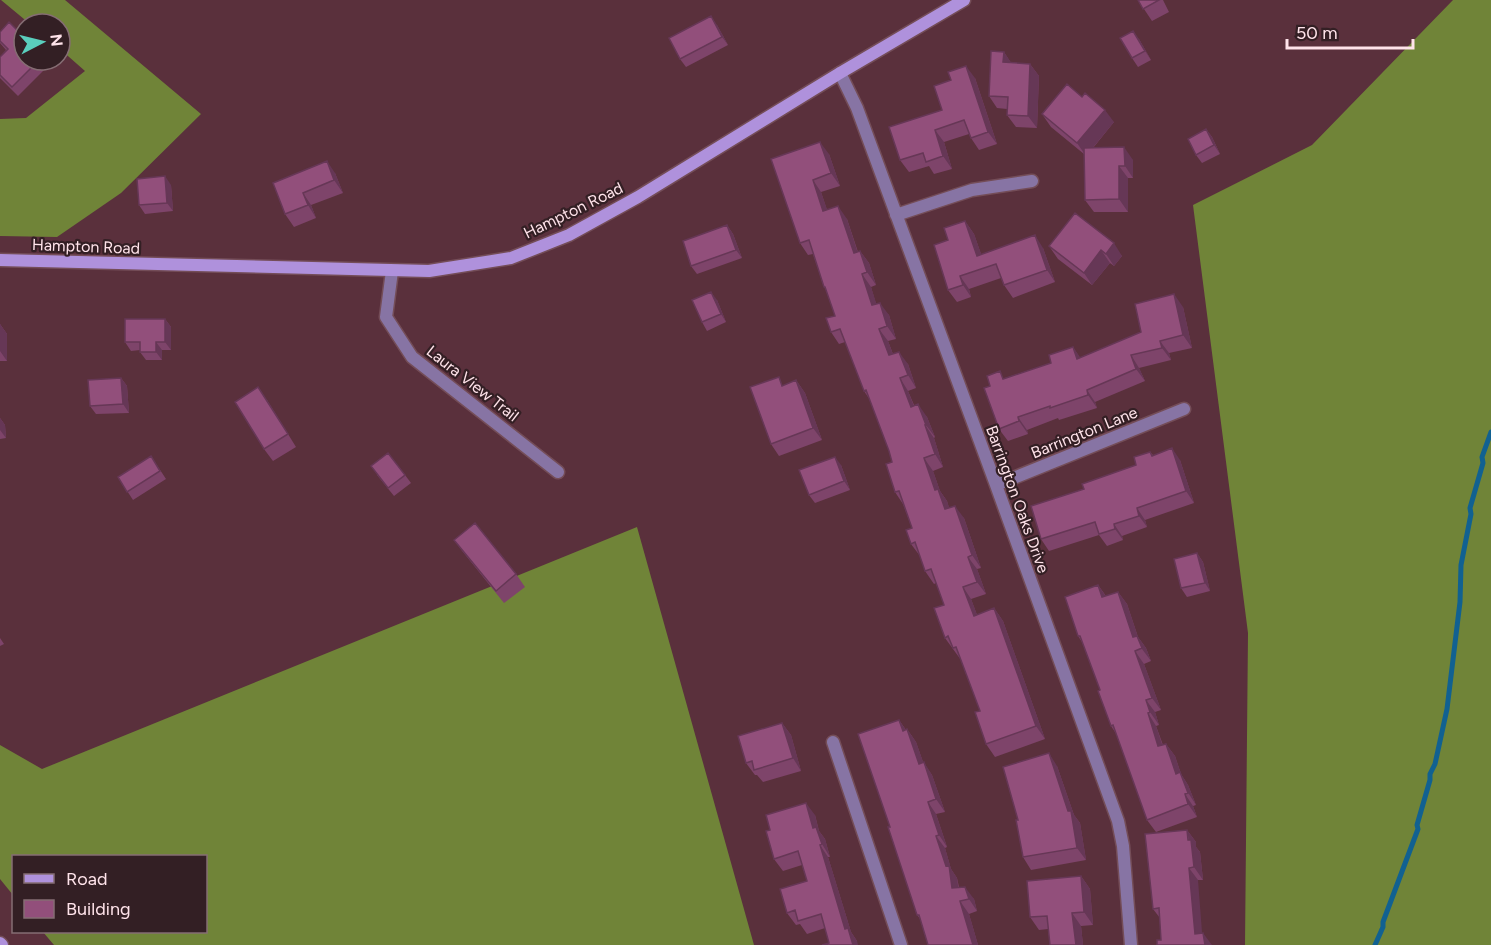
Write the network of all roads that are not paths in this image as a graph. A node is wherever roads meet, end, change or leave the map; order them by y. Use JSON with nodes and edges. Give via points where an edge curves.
{"nodes":[{"id":1,"x":964,"y":0,"type":"edge"},
{"id":2,"x":840,"y":73,"type":"junction"},
{"id":3,"x":1032,"y":181,"type":"dead end"},
{"id":4,"x":896,"y":215,"type":"junction"},
{"id":5,"x":0,"y":260,"type":"edge"},
{"id":6,"x":392,"y":271,"type":"junction"},
{"id":7,"x":1184,"y":409,"type":"dead end"},
{"id":8,"x":558,"y":472,"type":"dead end"},
{"id":9,"x":996,"y":484,"type":"junction"},
{"id":10,"x":833,"y":742,"type":"dead end"},
{"id":11,"x":901,"y":945,"type":"edge"},
{"id":12,"x":1131,"y":945,"type":"edge"}],
"edges":[{"from":1,"to":2,"type":"main road","name":"Hampton Road"},
{"from":2,"to":4,"type":"street","name":"Barrington Oaks Drive"},
{"from":2,"to":6,"type":"main road","name":"Hampton Road","via":[[569,235],[511,258],[429,271]]},
{"from":3,"to":4,"type":"street","via":[[972,190]]},
{"from":4,"to":9,"type":"street","name":"Barrington Oaks Drive"},
{"from":5,"to":6,"type":"main road","name":"Hampton Road"},
{"from":6,"to":8,"type":"street","name":"Laura View Trail","via":[[386,317],[412,357]]},
{"from":7,"to":9,"type":"street","name":"Barrington Lane"},
{"from":9,"to":12,"type":"street","name":"Barrington Oaks Drive","via":[[1118,821]]},
{"from":10,"to":11,"type":"street"}]}
